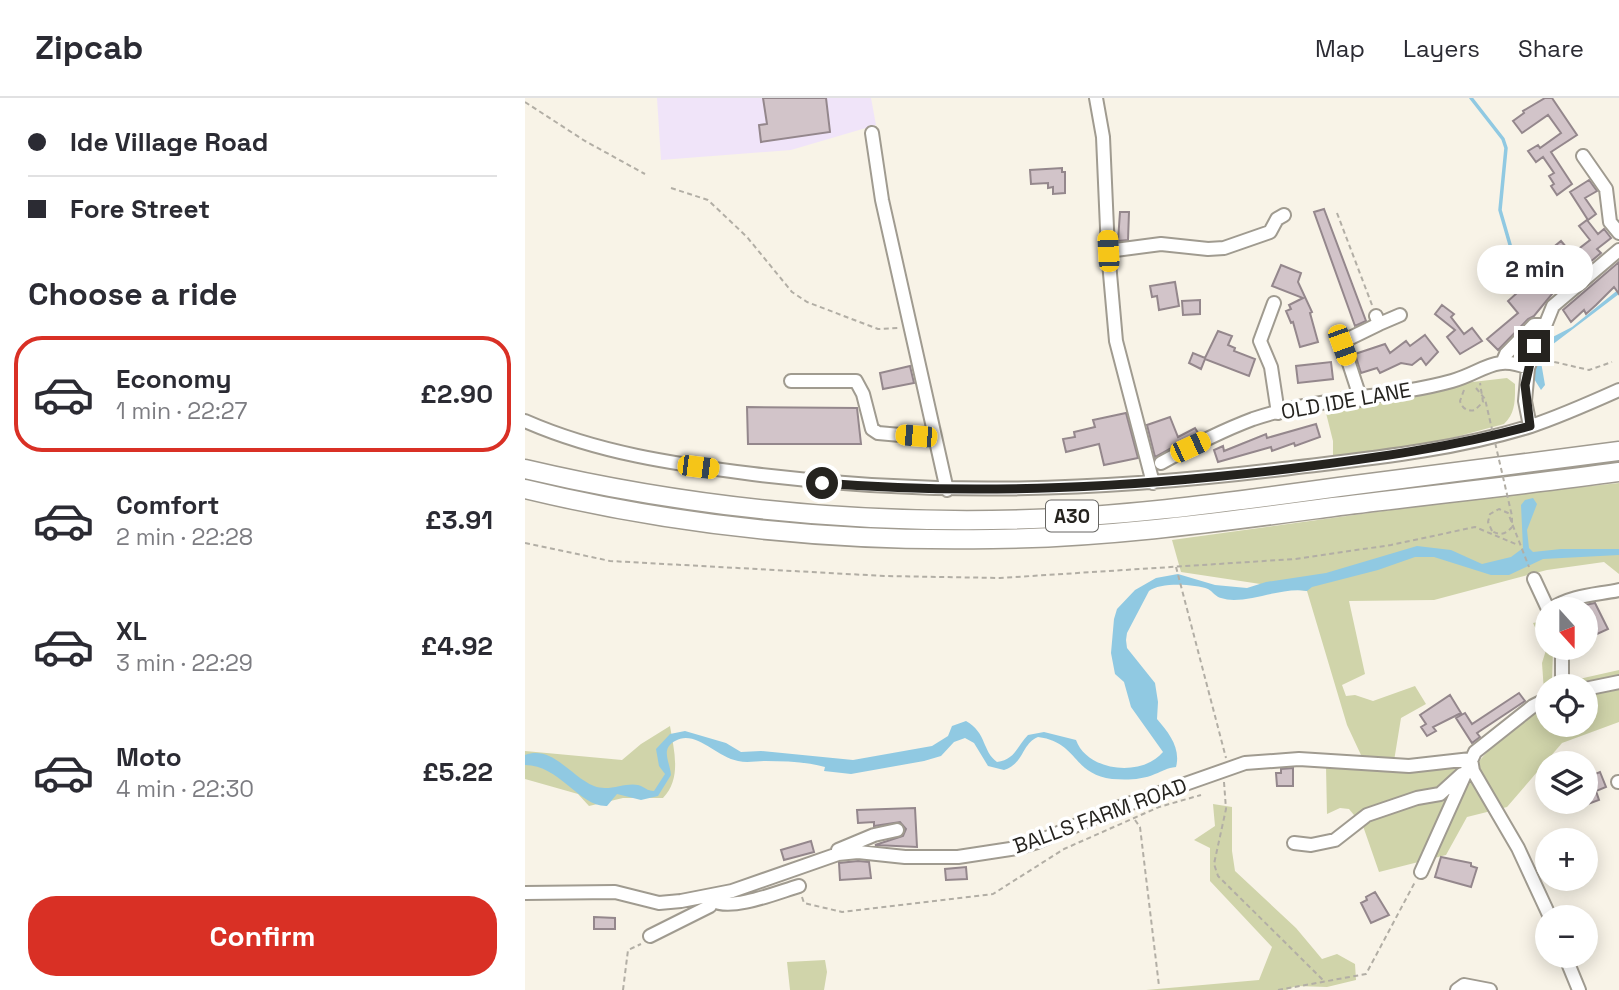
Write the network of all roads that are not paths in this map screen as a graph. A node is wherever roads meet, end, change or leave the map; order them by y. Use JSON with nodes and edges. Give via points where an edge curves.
{"nodes":[{"id":1,"x":1096,"y":98,"type":"edge"},
{"id":2,"x":872,"y":133,"type":"dead end"},
{"id":3,"x":1583,"y":156,"type":"dead end"},
{"id":4,"x":1614,"y":202,"type":"edge"},
{"id":5,"x":1285,"y":215,"type":"dead end"},
{"id":6,"x":1619,"y":233,"type":"edge"},
{"id":7,"x":1619,"y":250,"type":"edge"},
{"id":8,"x":1108,"y":251,"type":"junction"},
{"id":9,"x":1274,"y":303,"type":"dead end"},
{"id":10,"x":1400,"y":315,"type":"dead end"},
{"id":11,"x":1544,"y":325,"type":"junction"},
{"id":12,"x":1503,"y":361,"type":"junction"},
{"id":13,"x":1528,"y":369,"type":"junction"},
{"id":14,"x":791,"y":381,"type":"dead end"},
{"id":15,"x":1619,"y":390,"type":"edge"},
{"id":16,"x":1361,"y":400,"type":"junction"},
{"id":17,"x":1278,"y":413,"type":"junction"},
{"id":18,"x":525,"y":421,"type":"edge"},
{"id":19,"x":1530,"y":426,"type":"junction"},
{"id":20,"x":934,"y":438,"type":"junction"},
{"id":21,"x":1619,"y":451,"type":"edge"},
{"id":22,"x":1161,"y":463,"type":"dead end"},
{"id":23,"x":525,"y":469,"type":"edge"},
{"id":24,"x":1619,"y":472,"type":"edge"},
{"id":25,"x":1153,"y":483,"type":"junction"},
{"id":26,"x":525,"y":489,"type":"edge"},
{"id":27,"x":947,"y":490,"type":"junction"},
{"id":28,"x":1532,"y":573,"type":"road end"},
{"id":29,"x":1619,"y":590,"type":"edge"},
{"id":30,"x":1544,"y":597,"type":"edge"},
{"id":31,"x":1579,"y":597,"type":"edge"},
{"id":32,"x":1619,"y":682,"type":"edge"},
{"id":33,"x":1598,"y":686,"type":"edge"},
{"id":34,"x":1535,"y":705,"type":"edge"},
{"id":35,"x":1469,"y":767,"type":"junction"},
{"id":36,"x":897,"y":830,"type":"dead end"},
{"id":37,"x":1294,"y":842,"type":"dead end"},
{"id":38,"x":833,"y":856,"type":"junction"},
{"id":39,"x":1421,"y":872,"type":"road end"},
{"id":40,"x":799,"y":886,"type":"road end"},
{"id":41,"x":525,"y":893,"type":"edge"},
{"id":42,"x":713,"y":898,"type":"junction"},
{"id":43,"x":1545,"y":905,"type":"edge"},
{"id":44,"x":650,"y":936,"type":"road end"},
{"id":45,"x":1570,"y":968,"type":"edge"},
{"id":46,"x":1457,"y":990,"type":"edge"},
{"id":47,"x":1490,"y":990,"type":"edge"},
{"id":48,"x":1579,"y":990,"type":"edge"}],
"edges":[{"from":1,"to":8,"type":"street","via":[[1103,137]]},
{"from":2,"to":20,"type":"street","via":[[882,201]]},
{"from":3,"to":4,"type":"street"},
{"from":4,"to":6,"type":"street","via":[[1610,222]]},
{"from":5,"to":8,"type":"street","via":[[1269,232],[1224,248],[1161,244]]},
{"from":7,"to":11,"type":"street","via":[[1553,306]]},
{"from":8,"to":25,"type":"street","via":[[1116,341]]},
{"from":9,"to":17,"type":"street","via":[[1260,341],[1272,367]]},
{"from":10,"to":16,"type":"street","via":[[1377,320],[1342,342]]},
{"from":11,"to":12,"type":"street","name":"OLD IDE LANE","via":[[1534,325]]},
{"from":11,"to":13,"type":"street"},
{"from":12,"to":13,"type":"street"},
{"from":12,"to":16,"type":"street","name":"OLD IDE LANE","via":[[1453,381]]},
{"from":13,"to":19,"type":"street","via":[[1525,401]]},
{"from":14,"to":20,"type":"street","via":[[856,381],[872,429]]},
{"from":15,"to":19,"type":"street"},
{"from":16,"to":17,"type":"street","name":"OLD IDE LANE"},
{"from":17,"to":22,"type":"street","name":"OLD IDE LANE","via":[[1253,419],[1193,453]]},
{"from":18,"to":27,"type":"street","via":[[585,444],[674,464],[822,483]]},
{"from":19,"to":25,"type":"street","via":[[1417,451]]},
{"from":20,"to":27,"type":"street"},
{"from":21,"to":23,"type":"highway","number":"A30","via":[[1241,501],[993,520],[898,519],[730,507],[601,487]]},
{"from":24,"to":26,"type":"highway","number":"A30","via":[[1117,534],[992,539],[732,527],[601,508]]},
{"from":25,"to":27,"type":"street"},
{"from":28,"to":30,"type":"street"},
{"from":29,"to":31,"type":"street"},
{"from":32,"to":33,"type":"street"},
{"from":34,"to":35,"type":"street","via":[[1486,740]]},
{"from":35,"to":37,"type":"street","via":[[1440,794],[1367,815],[1335,839],[1311,845]]},
{"from":35,"to":38,"type":"street","name":"BALLS FARM ROAD","via":[[1278,759],[1225,769],[1037,842],[1005,850],[958,857],[858,852]]},
{"from":35,"to":39,"type":"street"},
{"from":35,"to":43,"type":"street","via":[[1518,848]]},
{"from":36,"to":38,"type":"street","via":[[839,849]]},
{"from":38,"to":42,"type":"street","name":"BALLS FARM ROAD"},
{"from":40,"to":42,"type":"street","via":[[744,902],[719,904]]},
{"from":41,"to":42,"type":"street","name":"BALLS FARM ROAD","via":[[615,892],[659,903]]},
{"from":42,"to":44,"type":"street","via":[[700,912]]},
{"from":45,"to":48,"type":"street"},
{"from":46,"to":47,"type":"street","via":[[1464,985]]}]}
